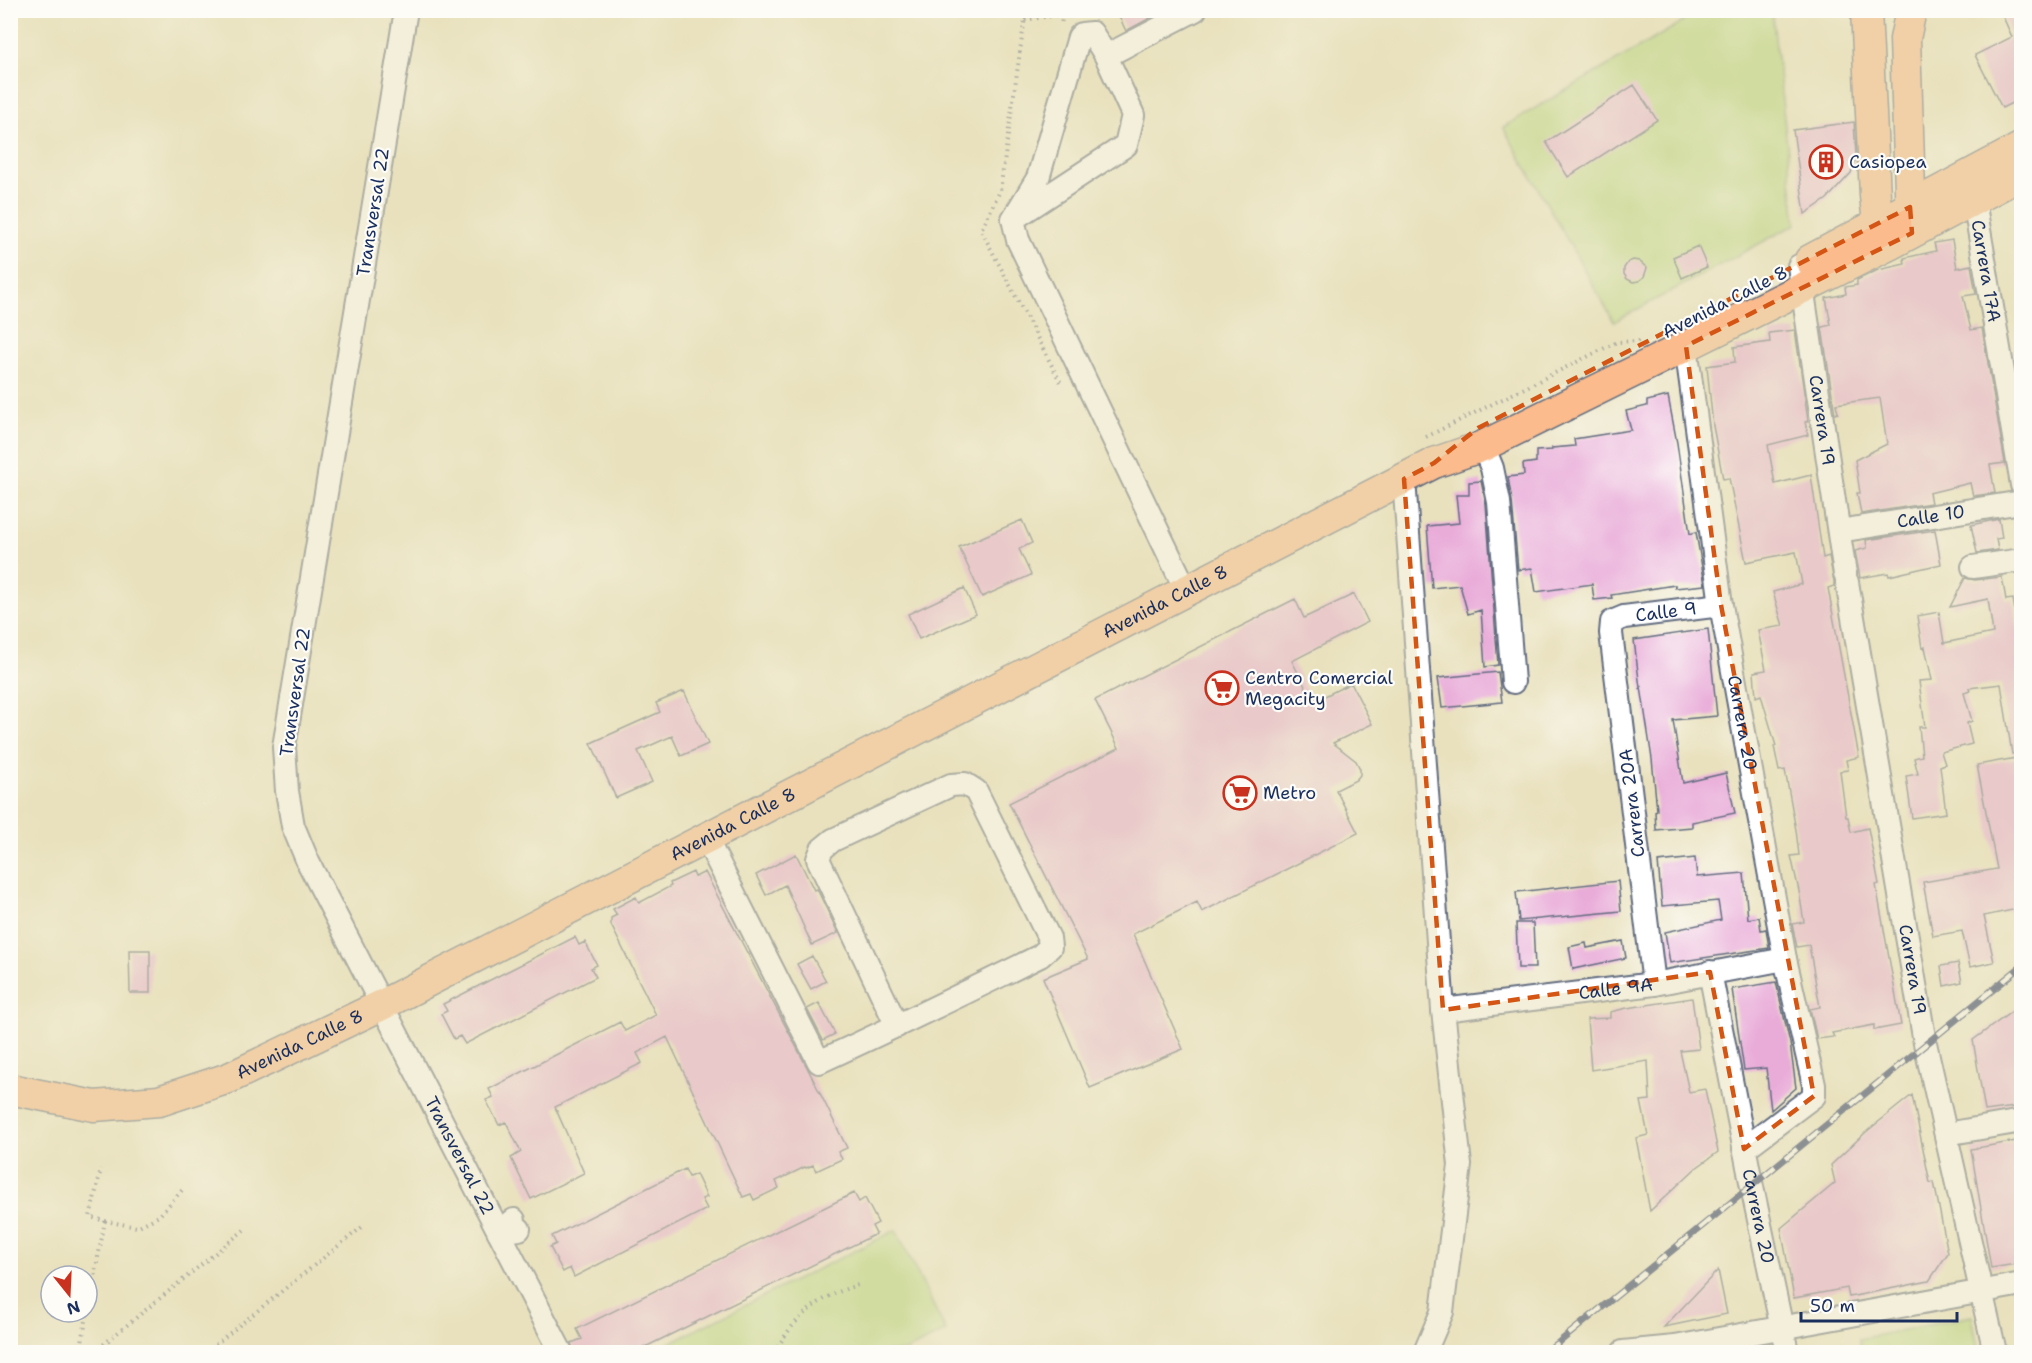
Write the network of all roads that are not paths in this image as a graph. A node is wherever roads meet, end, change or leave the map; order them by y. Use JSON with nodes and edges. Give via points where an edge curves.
{"nodes":[{"id":1,"x":406,"y":10,"type":"edge"},
{"id":2,"x":1195,"y":10,"type":"edge"},
{"id":3,"x":1866,"y":10,"type":"edge"},
{"id":4,"x":1911,"y":10,"type":"edge"},
{"id":5,"x":1106,"y":56,"type":"junction"},
{"id":6,"x":2022,"y":147,"type":"edge"},
{"id":7,"x":2022,"y":174,"type":"edge"},
{"id":8,"x":1974,"y":200,"type":"junction"},
{"id":9,"x":1013,"y":219,"type":"junction"},
{"id":10,"x":1911,"y":220,"type":"junction"},
{"id":11,"x":1878,"y":223,"type":"junction"},
{"id":12,"x":1800,"y":276,"type":"junction"},
{"id":13,"x":1686,"y":346,"type":"junction"},
{"id":14,"x":2018,"y":435,"type":"edge"},
{"id":15,"x":1483,"y":446,"type":"junction"},
{"id":16,"x":1434,"y":463,"type":"junction"},
{"id":17,"x":1404,"y":479,"type":"junction"},
{"id":18,"x":2022,"y":484,"type":"edge"},
{"id":19,"x":2022,"y":502,"type":"edge"},
{"id":20,"x":1839,"y":531,"type":"junction"},
{"id":21,"x":2022,"y":560,"type":"edge"},
{"id":22,"x":1973,"y":567,"type":"dead end"},
{"id":23,"x":1186,"y":590,"type":"junction"},
{"id":24,"x":1721,"y":605,"type":"junction"},
{"id":25,"x":1612,"y":622,"type":"joint"},
{"id":26,"x":1513,"y":682,"type":"dead end"},
{"id":27,"x":706,"y":838,"type":"junction"},
{"id":28,"x":1785,"y":959,"type":"junction"},
{"id":29,"x":1710,"y":972,"type":"junction"},
{"id":30,"x":1654,"y":984,"type":"junction"},
{"id":31,"x":382,"y":1005,"type":"junction"},
{"id":32,"x":1443,"y":1010,"type":"junction"},
{"id":33,"x":897,"y":1026,"type":"junction"},
{"id":34,"x":10,"y":1089,"type":"edge"},
{"id":35,"x":2022,"y":1121,"type":"edge"},
{"id":36,"x":1946,"y":1134,"type":"junction"},
{"id":37,"x":1744,"y":1149,"type":"junction"},
{"id":38,"x":2022,"y":1284,"type":"edge"},
{"id":39,"x":1981,"y":1291,"type":"junction"},
{"id":40,"x":1783,"y":1328,"type":"junction"},
{"id":41,"x":1676,"y":1350,"type":"edge"},
{"id":42,"x":561,"y":1353,"type":"edge"},
{"id":43,"x":1425,"y":1353,"type":"edge"},
{"id":44,"x":1623,"y":1353,"type":"edge"},
{"id":45,"x":1787,"y":1353,"type":"edge"},
{"id":46,"x":1995,"y":1353,"type":"edge"}],
"edges":[{"from":1,"to":31,"type":"street","name":"Transversal 22","via":[[284,747],[293,826]]},
{"from":2,"to":5,"type":"street"},
{"from":3,"to":11,"type":"main road"},
{"from":4,"to":10,"type":"main road","via":[[1905,39]]},
{"from":5,"to":9,"type":"street","via":[[1133,115],[1126,146]]},
{"from":5,"to":9,"type":"street","via":[[1092,33],[1079,37],[1038,178]]},
{"from":6,"to":10,"type":"main road","name":"Avenida Calle 8"},
{"from":7,"to":8,"type":"main road","name":"Avenida Calle 8"},
{"from":8,"to":10,"type":"main road","name":"Avenida Calle 8"},
{"from":8,"to":14,"type":"street","name":"Carrera 17A"},
{"from":9,"to":23,"type":"street","via":[[1018,240]]},
{"from":10,"to":11,"type":"main road","name":"Avenida Calle 8"},
{"from":11,"to":12,"type":"main road","name":"Avenida Calle 8"},
{"from":12,"to":13,"type":"main road","name":"Avenida Calle 8"},
{"from":12,"to":16,"type":"main road","name":"Avenida Calle 8","via":[[1478,428]]},
{"from":12,"to":20,"type":"street","name":"Carrera 19"},
{"from":13,"to":15,"type":"main road","name":"Avenida Calle 8"},
{"from":13,"to":24,"type":"street","name":"Carrera 20"},
{"from":14,"to":18,"type":"street","name":"Carrera 17A"},
{"from":15,"to":16,"type":"main road","name":"Avenida Calle 8"},
{"from":15,"to":26,"type":"street","via":[[1499,501]]},
{"from":16,"to":17,"type":"main road","name":"Avenida Calle 8"},
{"from":17,"to":23,"type":"main road","name":"Avenida Calle 8"},
{"from":17,"to":32,"type":"street"},
{"from":19,"to":20,"type":"street","name":"Calle 10"},
{"from":20,"to":36,"type":"street","name":"Carrera 19","via":[[1924,1043]]},
{"from":21,"to":22,"type":"street"},
{"from":23,"to":27,"type":"main road","name":"Avenida Calle 8"},
{"from":24,"to":25,"type":"street","name":"Calle 9","via":[[1624,617]]},
{"from":24,"to":28,"type":"street","name":"Carrera 20"},
{"from":25,"to":30,"type":"street","name":"Carrera 20A"},
{"from":27,"to":31,"type":"main road","name":"Avenida Calle 8"},
{"from":27,"to":33,"type":"street","via":[[819,1062]]},
{"from":28,"to":29,"type":"street","name":"Calle 9A"},
{"from":28,"to":37,"type":"street","name":"Carrera 20","via":[[1814,1096]]},
{"from":29,"to":30,"type":"street","name":"Calle 9A"},
{"from":29,"to":37,"type":"street","name":"Carrera 20"},
{"from":30,"to":32,"type":"street","name":"Calle 9A"},
{"from":31,"to":34,"type":"main road","name":"Avenida Calle 8","via":[[229,1078],[159,1101],[94,1106]]},
{"from":31,"to":42,"type":"street","name":"Transversal 22","via":[[504,1230]]},
{"from":32,"to":43,"type":"street","via":[[1460,1166],[1442,1240],[1442,1312]]},
{"from":33,"to":33,"type":"street","via":[[1040,956],[1050,947],[976,791],[965,784],[951,785],[833,840],[822,849],[818,859]]},
{"from":35,"to":36,"type":"street"},
{"from":36,"to":39,"type":"street","name":"Carrera 19"},
{"from":37,"to":40,"type":"street","name":"Carrera 20"},
{"from":38,"to":39,"type":"street"},
{"from":39,"to":40,"type":"street"},
{"from":39,"to":46,"type":"street","name":"Carrera 19"},
{"from":40,"to":41,"type":"street"},
{"from":40,"to":45,"type":"street","name":"Carrera 20"},
{"from":41,"to":44,"type":"street"}]}
